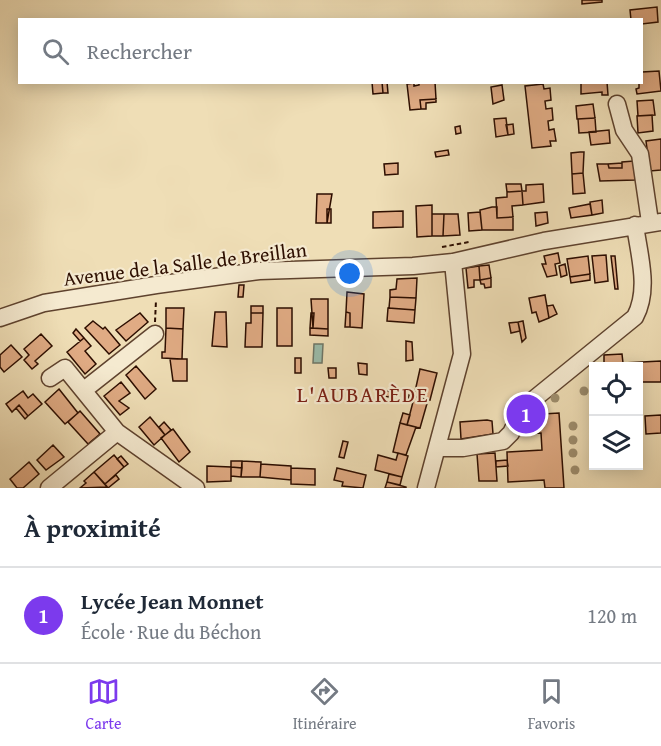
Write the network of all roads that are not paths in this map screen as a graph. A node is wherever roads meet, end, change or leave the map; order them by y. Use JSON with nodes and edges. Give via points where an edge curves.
{"nodes":[{"id":1,"x":617,"y":104,"type":"dead end"},
{"id":2,"x":648,"y":223,"type":"edge"},
{"id":3,"x":453,"y":262,"type":"junction"},
{"id":4,"x":0,"y":318,"type":"edge"},
{"id":5,"x":155,"y":334,"type":"road end"},
{"id":6,"x":50,"y":378,"type":"dead end"},
{"id":7,"x":84,"y":390,"type":"junction"},
{"id":8,"x":117,"y":432,"type":"junction"},
{"id":9,"x":437,"y":448,"type":"junction"},
{"id":10,"x":49,"y":488,"type":"edge"},
{"id":11,"x":196,"y":488,"type":"edge"},
{"id":12,"x":426,"y":488,"type":"edge"}],
"edges":[{"from":1,"to":2,"type":"street","via":[[624,130],[640,154]]},
{"from":2,"to":3,"type":"street","name":"Avenue de la Salle de Breillan"},
{"from":2,"to":9,"type":"street","via":[[642,304],[635,317],[523,408],[512,433],[503,441]]},
{"from":3,"to":4,"type":"street","name":"Avenue de la Salle de Breillan","via":[[260,271],[44,303]]},
{"from":3,"to":9,"type":"street","via":[[462,354]]},
{"from":5,"to":7,"type":"street"},
{"from":6,"to":7,"type":"street","via":[[65,368]]},
{"from":7,"to":8,"type":"street"},
{"from":8,"to":10,"type":"street"},
{"from":8,"to":11,"type":"street"},
{"from":9,"to":12,"type":"street"}]}
